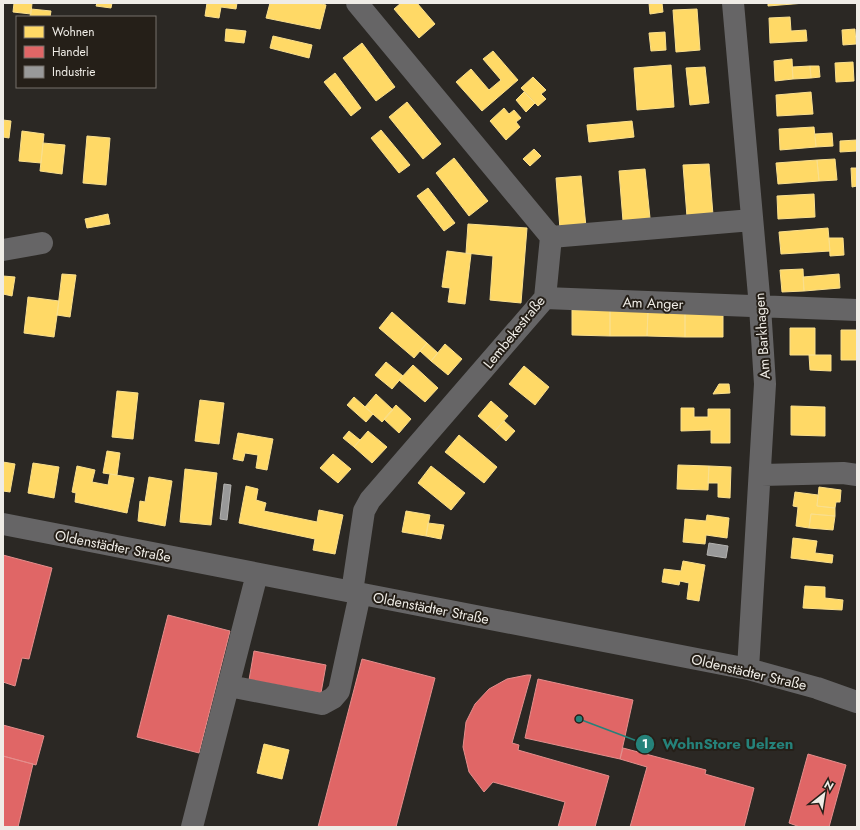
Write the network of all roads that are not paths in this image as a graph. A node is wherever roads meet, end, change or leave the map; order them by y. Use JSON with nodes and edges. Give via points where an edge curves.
{"nodes":[{"id":1,"x":356,"y":3,"type":"edge"},
{"id":2,"x":733,"y":3,"type":"edge"},
{"id":3,"x":752,"y":220,"type":"junction"},
{"id":4,"x":551,"y":237,"type":"junction"},
{"id":5,"x":42,"y":243,"type":"dead end"},
{"id":6,"x":3,"y":250,"type":"edge"},
{"id":7,"x":545,"y":298,"type":"junction"},
{"id":8,"x":760,"y":307,"type":"junction"},
{"id":9,"x":857,"y":310,"type":"edge"},
{"id":10,"x":857,"y":475,"type":"edge"},
{"id":11,"x":760,"y":476,"type":"junction"},
{"id":12,"x":3,"y":524,"type":"edge"},
{"id":13,"x":258,"y":574,"type":"junction"},
{"id":14,"x":356,"y":593,"type":"junction"},
{"id":15,"x":748,"y":669,"type":"junction"},
{"id":16,"x":229,"y":686,"type":"junction"},
{"id":17,"x":857,"y":702,"type":"edge"},
{"id":18,"x":192,"y":827,"type":"edge"}],
"edges":[{"from":1,"to":4,"type":"street"},
{"from":2,"to":3,"type":"street","name":"Am Barkhagen"},
{"from":3,"to":4,"type":"street"},
{"from":3,"to":8,"type":"street","name":"Am Barkhagen"},
{"from":4,"to":7,"type":"street","name":"Lembekestraße"},
{"from":5,"to":6,"type":"street"},
{"from":7,"to":8,"type":"street","name":"Am Anger"},
{"from":7,"to":14,"type":"street","name":"Lembekestraße","via":[[370,500],[364,511]]},
{"from":8,"to":9,"type":"street","name":"Am Anger"},
{"from":8,"to":11,"type":"street","name":"Am Barkhagen","via":[[765,384]]},
{"from":10,"to":11,"type":"street"},
{"from":11,"to":15,"type":"street","name":"Am Barkhagen"},
{"from":12,"to":13,"type":"street","name":"Oldenstädter Straße"},
{"from":13,"to":14,"type":"street","name":"Oldenstädter Straße"},
{"from":13,"to":16,"type":"street"},
{"from":14,"to":15,"type":"street","name":"Oldenstädter Straße"},
{"from":14,"to":16,"type":"street","name":"Lembekestraße","via":[[339,690],[333,698],[322,704]]},
{"from":15,"to":17,"type":"street","name":"Oldenstädter Straße"},
{"from":16,"to":18,"type":"street"}]}
